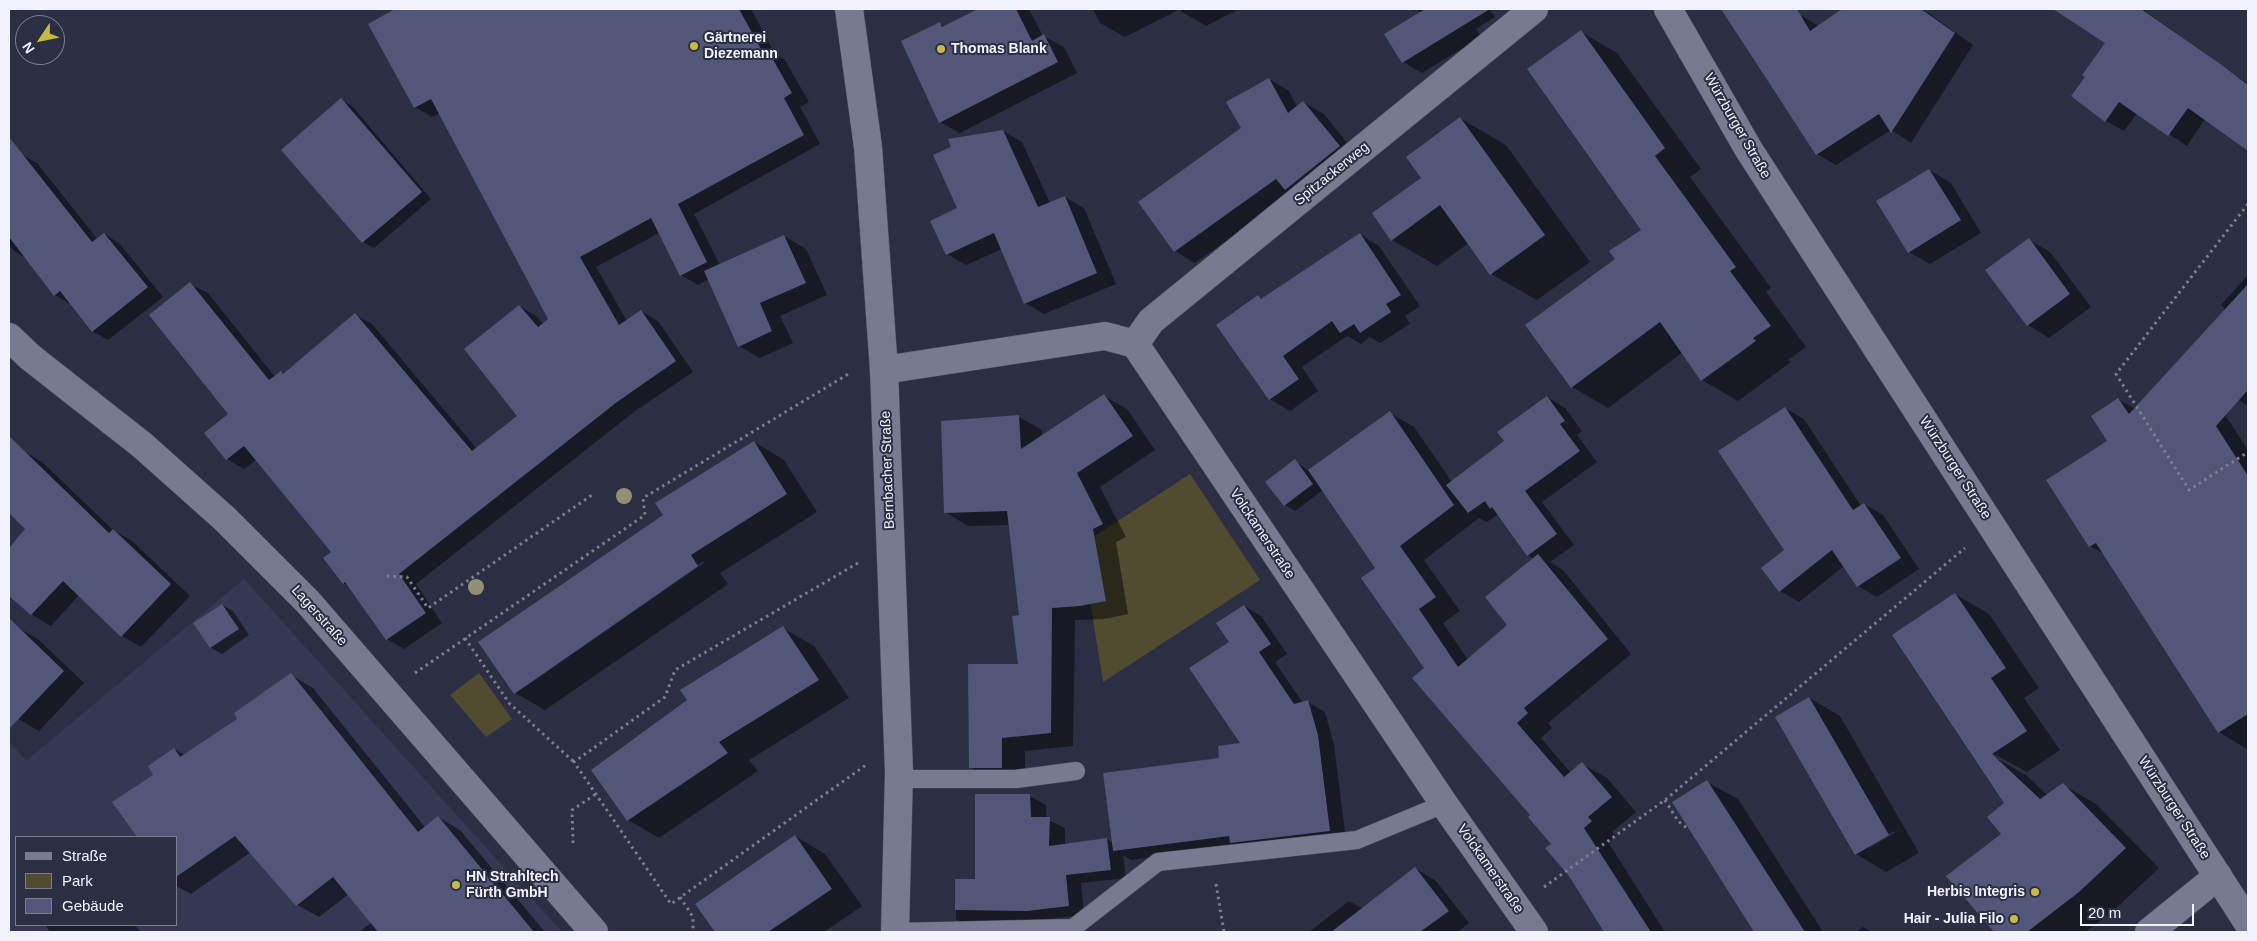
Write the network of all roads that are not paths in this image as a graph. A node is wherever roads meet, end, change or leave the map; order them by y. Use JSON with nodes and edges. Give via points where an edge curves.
{"nodes":[{"id":1,"x":848,"y":9,"type":"edge"},
{"id":2,"x":1534,"y":9,"type":"edge"},
{"id":3,"x":1668,"y":9,"type":"edge"},
{"id":4,"x":9,"y":336,"type":"edge"},
{"id":5,"x":1135,"y":344,"type":"junction"},
{"id":6,"x":884,"y":362,"type":"junction"},
{"id":7,"x":1076,"y":771,"type":"dead end"},
{"id":8,"x":899,"y":778,"type":"junction"},
{"id":9,"x":1444,"y":804,"type":"junction"},
{"id":10,"x":2218,"y":876,"type":"junction"},
{"id":11,"x":2248,"y":923,"type":"edge"},
{"id":12,"x":594,"y":932,"type":"edge"},
{"id":13,"x":895,"y":932,"type":"edge"},
{"id":14,"x":1534,"y":932,"type":"edge"},
{"id":15,"x":2149,"y":932,"type":"edge"}],
"edges":[{"from":1,"to":6,"type":"street","name":"Bernbacher Straße","via":[[868,147]]},
{"from":2,"to":5,"type":"street","name":"Spitzackerweg","via":[[1151,321]]},
{"from":3,"to":10,"type":"street","name":"Würzburger Straße","via":[[1749,150]]},
{"from":4,"to":12,"type":"street","name":"Lagerstraße","via":[[30,357],[142,445],[225,518],[308,602]]},
{"from":5,"to":6,"type":"street","via":[[1105,336]]},
{"from":5,"to":9,"type":"street","name":"Volckamerstraße"},
{"from":6,"to":8,"type":"street","name":"Bernbacher Straße"},
{"from":7,"to":8,"type":"lane","via":[[1016,780]]},
{"from":8,"to":13,"type":"street","name":"Bernbacher Straße"},
{"from":9,"to":13,"type":"lane","via":[[1357,840],[1158,862],[1073,928]]},
{"from":9,"to":14,"type":"street","name":"Volckamerstraße"},
{"from":10,"to":11,"type":"street","name":"Würzburger Straße"},
{"from":10,"to":15,"type":"street"}]}
